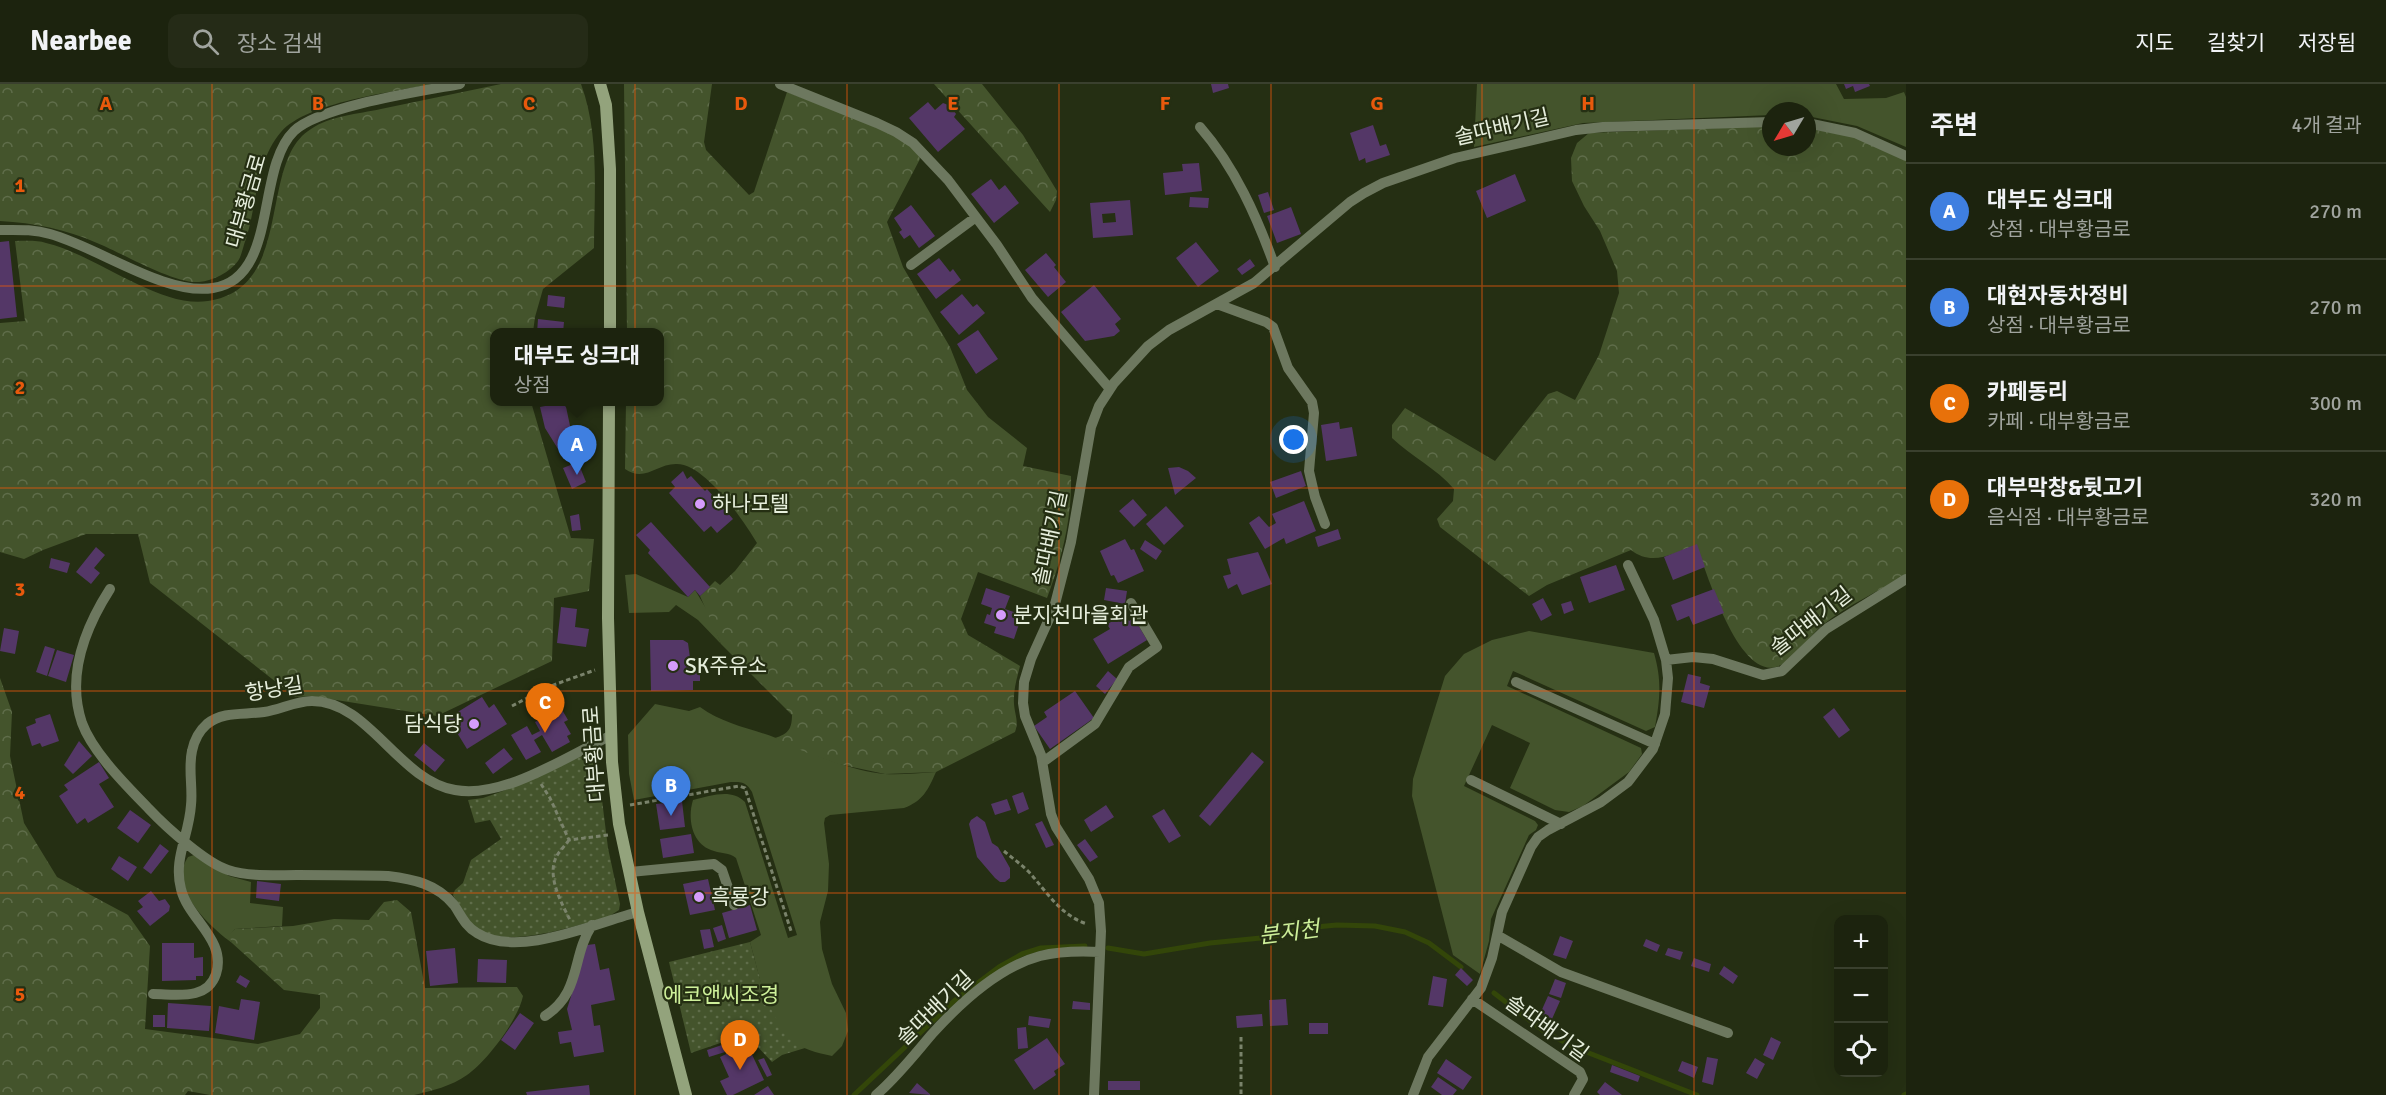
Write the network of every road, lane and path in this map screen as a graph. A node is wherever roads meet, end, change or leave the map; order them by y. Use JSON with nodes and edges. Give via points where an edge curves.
{"nodes":[{"id":1,"x":460,"y":84,"type":"edge"},
{"id":2,"x":600,"y":84,"type":"edge"},
{"id":3,"x":780,"y":84,"type":"edge"},
{"id":4,"x":1762,"y":122,"type":"edge"},
{"id":5,"x":1816,"y":125,"type":"edge"},
{"id":6,"x":1200,"y":128,"type":"dead end"},
{"id":7,"x":1906,"y":156,"type":"edge"},
{"id":8,"x":976,"y":217,"type":"junction"},
{"id":9,"x":0,"y":230,"type":"edge"},
{"id":10,"x":911,"y":265,"type":"dead end"},
{"id":11,"x":1275,"y":267,"type":"junction"},
{"id":12,"x":1217,"y":304,"type":"junction"},
{"id":13,"x":610,"y":328,"type":"edge"},
{"id":14,"x":1110,"y":389,"type":"junction"},
{"id":15,"x":609,"y":406,"type":"edge"},
{"id":16,"x":1325,"y":524,"type":"dead end"},
{"id":17,"x":1628,"y":565,"type":"dead end"},
{"id":18,"x":1906,"y":579,"type":"edge"},
{"id":19,"x":110,"y":589,"type":"dead end"},
{"id":20,"x":1131,"y":603,"type":"dead end"},
{"id":21,"x":1666,"y":660,"type":"junction"},
{"id":22,"x":609,"y":667,"type":"junction"},
{"id":23,"x":1516,"y":682,"type":"dead end"},
{"id":24,"x":512,"y":706,"type":"dead end"},
{"id":25,"x":610,"y":735,"type":"junction"},
{"id":26,"x":1655,"y":744,"type":"junction"},
{"id":27,"x":1043,"y":762,"type":"junction"},
{"id":28,"x":534,"y":773,"type":"junction"},
{"id":29,"x":1471,"y":780,"type":"dead end"},
{"id":30,"x":630,"y":805,"type":"dead end"},
{"id":31,"x":1561,"y":824,"type":"junction"},
{"id":32,"x":621,"y":834,"type":"junction"},
{"id":33,"x":569,"y":840,"type":"junction"},
{"id":34,"x":185,"y":841,"type":"junction"},
{"id":35,"x":1004,"y":851,"type":"dead end"},
{"id":36,"x":630,"y":872,"type":"junction"},
{"id":37,"x":734,"y":905,"type":"dead end"},
{"id":38,"x":638,"y":912,"type":"junction"},
{"id":39,"x":592,"y":925,"type":"junction"},
{"id":40,"x":1101,"y":927,"type":"junction"},
{"id":41,"x":574,"y":930,"type":"junction"},
{"id":42,"x":791,"y":931,"type":"dead end"},
{"id":43,"x":1497,"y":935,"type":"junction"},
{"id":44,"x":1100,"y":952,"type":"junction"},
{"id":45,"x":153,"y":994,"type":"dead end"},
{"id":46,"x":1472,"y":999,"type":"junction"},
{"id":47,"x":545,"y":1017,"type":"dead end"},
{"id":48,"x":1728,"y":1033,"type":"dead end"},
{"id":49,"x":1240,"y":1037,"type":"dead end"},
{"id":50,"x":686,"y":1095,"type":"edge"},
{"id":51,"x":876,"y":1095,"type":"edge"},
{"id":52,"x":1094,"y":1095,"type":"edge"},
{"id":53,"x":1241,"y":1095,"type":"edge"},
{"id":54,"x":1413,"y":1095,"type":"edge"},
{"id":55,"x":1574,"y":1095,"type":"edge"}],
"edges":[{"from":1,"to":9,"type":"lane","name":"대부황금로","via":[[325,114],[295,130],[276,161],[253,255],[236,279],[224,286],[176,286],[49,234]]},
{"from":2,"to":13,"type":"main road","via":[[606,105],[610,169]]},
{"from":3,"to":8,"type":"lane","via":[[905,137],[928,157]]},
{"from":4,"to":11,"type":"lane","name":"솔따배기길","via":[[1594,128],[1455,158],[1364,193]]},
{"from":5,"to":7,"type":"lane","via":[[1855,133]]},
{"from":6,"to":11,"type":"lane","via":[[1228,163]]},
{"from":8,"to":10,"type":"lane"},
{"from":8,"to":14,"type":"lane","via":[[1032,298]]},
{"from":11,"to":12,"type":"lane","name":"솔따배기길"},
{"from":12,"to":14,"type":"lane","name":"솔따배기길","via":[[1148,346]]},
{"from":12,"to":16,"type":"lane","via":[[1274,327],[1288,368],[1312,402],[1309,471]]},
{"from":14,"to":27,"type":"lane","name":"솔따배기길","via":[[1091,427],[1071,542],[1054,608],[1030,659],[1024,682],[1025,716]]},
{"from":15,"to":22,"type":"main road","name":"대부황금로"},
{"from":17,"to":21,"type":"lane","name":"솔따배기길","via":[[1654,621]]},
{"from":18,"to":21,"type":"lane","name":"솔따배기길","via":[[1826,629],[1782,671],[1763,675],[1713,659]]},
{"from":19,"to":34,"type":"lane","via":[[91,623],[78,664],[75,682],[82,724],[112,768],[161,822]]},
{"from":20,"to":27,"type":"lane","via":[[1157,647],[1129,667],[1095,724]]},
{"from":21,"to":26,"type":"lane","name":"솔따배기길","via":[[1665,714]]},
{"from":22,"to":24,"type":"path","via":[[569,678]]},
{"from":22,"to":25,"type":"main road","name":"대부황금로"},
{"from":23,"to":26,"type":"lane"},
{"from":25,"to":28,"type":"lane","name":"항낭길"},
{"from":25,"to":32,"type":"main road","name":"대부황금로"},
{"from":26,"to":31,"type":"lane","name":"솔따배기길","via":[[1628,782]]},
{"from":27,"to":40,"type":"lane","name":"솔따배기길","via":[[1051,814],[1095,892]]},
{"from":28,"to":33,"type":"path"},
{"from":28,"to":34,"type":"lane","name":"항낭길","via":[[496,788],[454,790],[423,777],[337,705],[297,702],[260,713],[229,714],[209,723],[191,752],[192,803]]},
{"from":29,"to":31,"type":"lane"},
{"from":30,"to":42,"type":"path","via":[[745,788]]},
{"from":31,"to":43,"type":"lane","name":"솔따배기길","via":[[1538,837],[1531,847],[1502,912]]},
{"from":32,"to":33,"type":"path"},
{"from":32,"to":36,"type":"main road","name":"대부황금로"},
{"from":33,"to":41,"type":"path","via":[[554,860],[554,876]]},
{"from":34,"to":41,"type":"lane","via":[[214,863],[238,873],[388,876],[424,883],[446,896],[476,933],[497,941],[526,942]]},
{"from":34,"to":45,"type":"lane","name":"항낭길","via":[[178,863],[181,891],[215,948],[217,968],[210,985],[196,994]]},
{"from":35,"to":40,"type":"path","via":[[1069,916]]},
{"from":36,"to":37,"type":"lane","via":[[714,864],[722,870]]},
{"from":36,"to":38,"type":"main road","name":"대부황금로"},
{"from":38,"to":39,"type":"lane"},
{"from":38,"to":50,"type":"main road","name":"대부황금로"},
{"from":39,"to":41,"type":"lane"},
{"from":39,"to":47,"type":"lane","via":[[581,947],[571,988],[560,1005]]},
{"from":40,"to":44,"type":"lane","name":"솔따배기길"},
{"from":43,"to":46,"type":"lane","name":"솔따배기길","via":[[1486,976]]},
{"from":43,"to":48,"type":"lane","via":[[1561,972]]},
{"from":44,"to":51,"type":"lane","name":"솔따배기길","via":[[1038,956],[1003,973],[935,1031]]},
{"from":44,"to":52,"type":"lane","name":"솔따배기길"},
{"from":46,"to":54,"type":"lane","name":"솔따배기길","via":[[1428,1057]]},
{"from":46,"to":55,"type":"lane","name":"솔따배기길","via":[[1580,1072],[1583,1079]]},
{"from":49,"to":53,"type":"path"}]}
